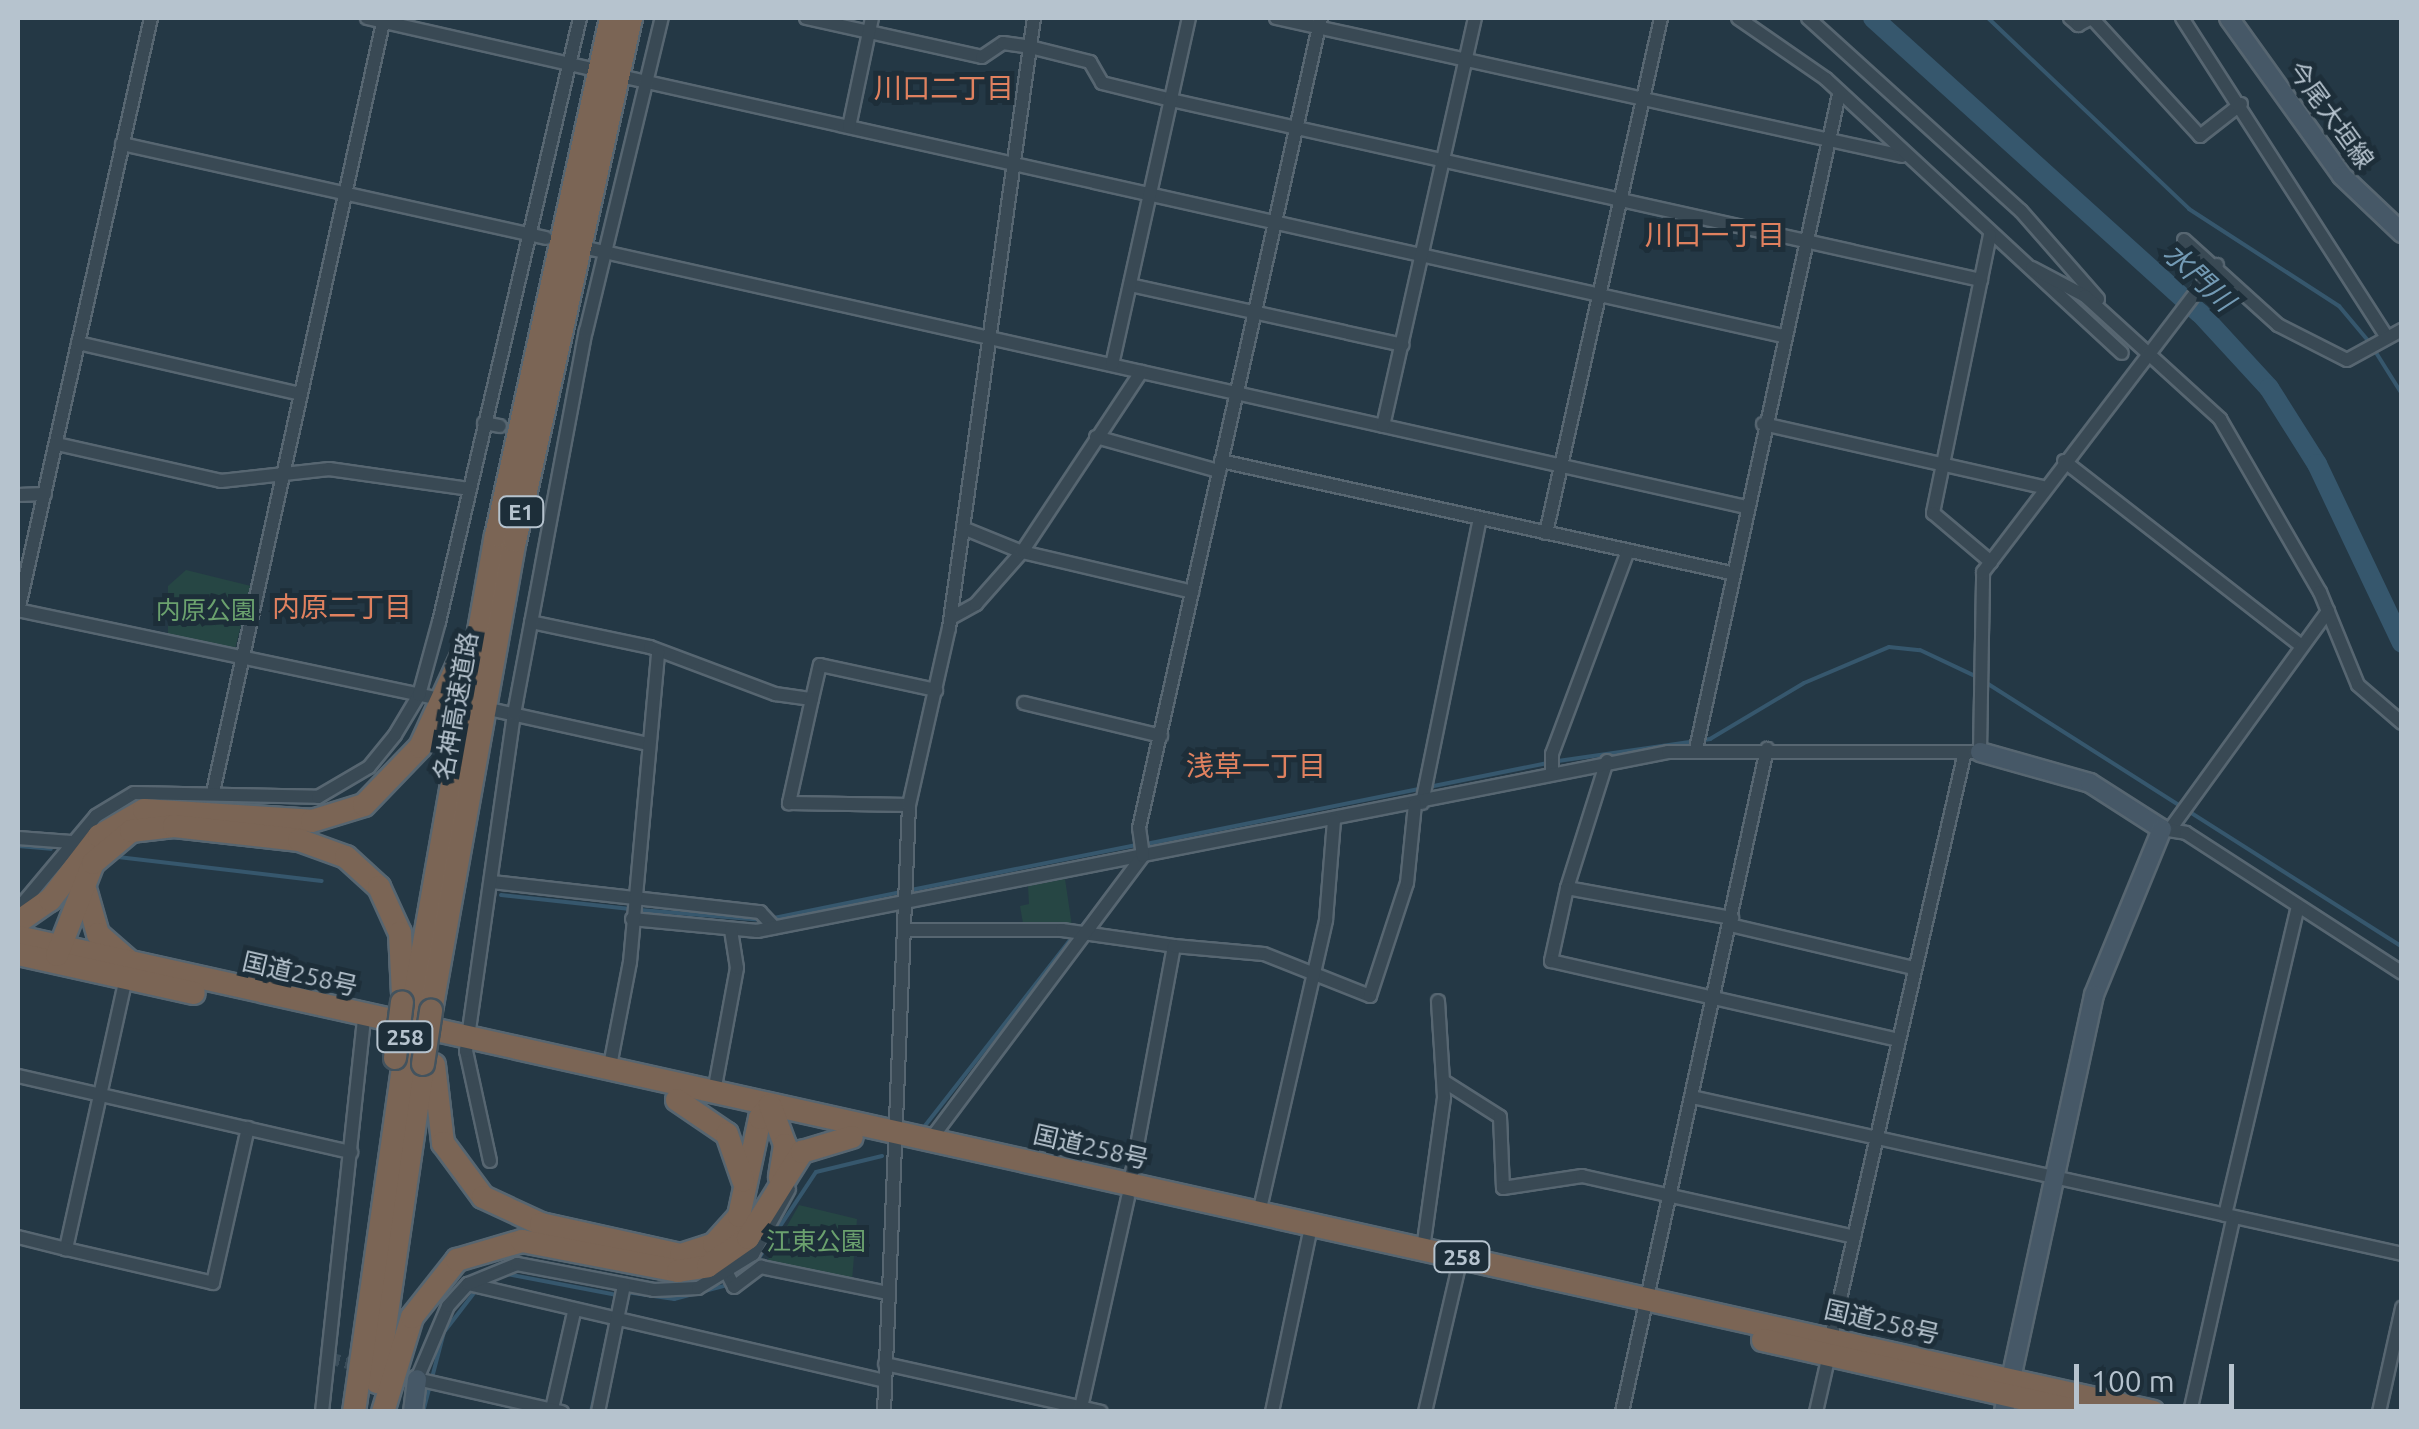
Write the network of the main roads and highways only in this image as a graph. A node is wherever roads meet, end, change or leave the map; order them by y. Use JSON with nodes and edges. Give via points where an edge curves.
{"nodes":[{"id":1,"x":611,"y":18,"type":"edge"},
{"id":2,"x":632,"y":18,"type":"edge"},
{"id":3,"x":553,"y":267,"type":"junction"},
{"id":4,"x":88,"y":874,"type":"junction"},
{"id":5,"x":58,"y":890,"type":"junction"},
{"id":6,"x":18,"y":922,"type":"edge"},
{"id":7,"x":18,"y":937,"type":"edge"},
{"id":8,"x":54,"y":951,"type":"junction"},
{"id":9,"x":18,"y":954,"type":"edge"},
{"id":10,"x":130,"y":971,"type":"junction"},
{"id":11,"x":422,"y":1008,"type":"junction"},
{"id":12,"x":467,"y":1046,"type":"junction"},
{"id":13,"x":414,"y":1062,"type":"junction"},
{"id":14,"x":677,"y":1100,"type":"junction"},
{"id":15,"x":769,"y":1115,"type":"junction"},
{"id":16,"x":852,"y":1137,"type":"junction"},
{"id":17,"x":898,"y":1138,"type":"junction"},
{"id":18,"x":785,"y":1183,"type":"junction"},
{"id":19,"x":1129,"y":1191,"type":"junction"},
{"id":20,"x":743,"y":1204,"type":"junction"},
{"id":21,"x":1645,"y":1306,"type":"junction"},
{"id":22,"x":2006,"y":1395,"type":"edge"},
{"id":23,"x":354,"y":1412,"type":"edge"},
{"id":24,"x":374,"y":1412,"type":"edge"},
{"id":25,"x":383,"y":1412,"type":"edge"},
{"id":26,"x":2082,"y":1412,"type":"edge"},
{"id":27,"x":2153,"y":1412,"type":"edge"}],
"edges":[{"from":1,"to":3,"type":"highway","name":"名神高速道路","number":"E1"},
{"from":2,"to":11,"type":"highway","name":"名神高速道路","number":"E1","via":[[544,398]]},
{"from":3,"to":5,"type":"highway","via":[[463,654],[408,764],[364,805],[329,818],[167,807],[134,813],[88,847]]},
{"from":3,"to":11,"type":"highway","name":"名神高速道路","number":"E1"},
{"from":4,"to":8,"type":"highway"},
{"from":4,"to":10,"type":"highway","via":[[93,925]]},
{"from":4,"to":11,"type":"highway","via":[[118,837],[158,826],[330,848],[368,875],[389,903]]},
{"from":5,"to":6,"type":"highway"},
{"from":5,"to":8,"type":"highway"},
{"from":7,"to":8,"type":"highway","name":"国道258号","number":"258"},
{"from":8,"to":9,"type":"highway","name":"国道258号","number":"258"},
{"from":8,"to":10,"type":"highway","name":"国道258号","number":"258"},
{"from":10,"to":12,"type":"highway","name":"国道258号","number":"258"},
{"from":11,"to":13,"type":"highway"},
{"from":11,"to":13,"type":"highway","bridge":true},
{"from":12,"to":14,"type":"highway","name":"国道258号","number":"258"},
{"from":12,"to":15,"type":"highway","name":"国道258号","number":"258","via":[[714,1092]]},
{"from":13,"to":20,"type":"highway","via":[[451,1160],[483,1197],[520,1217],[681,1255],[725,1236]]},
{"from":13,"to":23,"type":"highway","via":[[377,1232]]},
{"from":13,"to":24,"type":"highway"},
{"from":14,"to":15,"type":"highway","name":"国道258号","number":"258"},
{"from":14,"to":20,"type":"highway","via":[[727,1134],[742,1171]]},
{"from":15,"to":16,"type":"highway","name":"国道258号","number":"258"},
{"from":15,"to":17,"type":"highway","name":"国道258号","number":"258"},
{"from":15,"to":18,"type":"highway","via":[[784,1144]]},
{"from":15,"to":20,"type":"highway"},
{"from":16,"to":17,"type":"highway","name":"国道258号","number":"258"},
{"from":16,"to":18,"type":"highway","via":[[802,1152]]},
{"from":17,"to":19,"type":"highway","name":"国道258号","number":"258"},
{"from":17,"to":19,"type":"highway","name":"国道258号","number":"258","via":[[930,1139]]},
{"from":18,"to":25,"type":"highway","via":[[748,1238],[693,1270],[522,1241],[457,1260],[412,1317]]},
{"from":19,"to":21,"type":"highway","name":"国道258号","number":"258","via":[[1309,1237]]},
{"from":19,"to":21,"type":"highway","name":"国道258号","number":"258","via":[[1422,1248]]},
{"from":21,"to":22,"type":"highway","name":"国道258号","number":"258","via":[[1830,1346]]},
{"from":22,"to":26,"type":"highway","name":"国道258号","number":"258"},
{"from":22,"to":27,"type":"highway","name":"国道258号","number":"258"}]}
